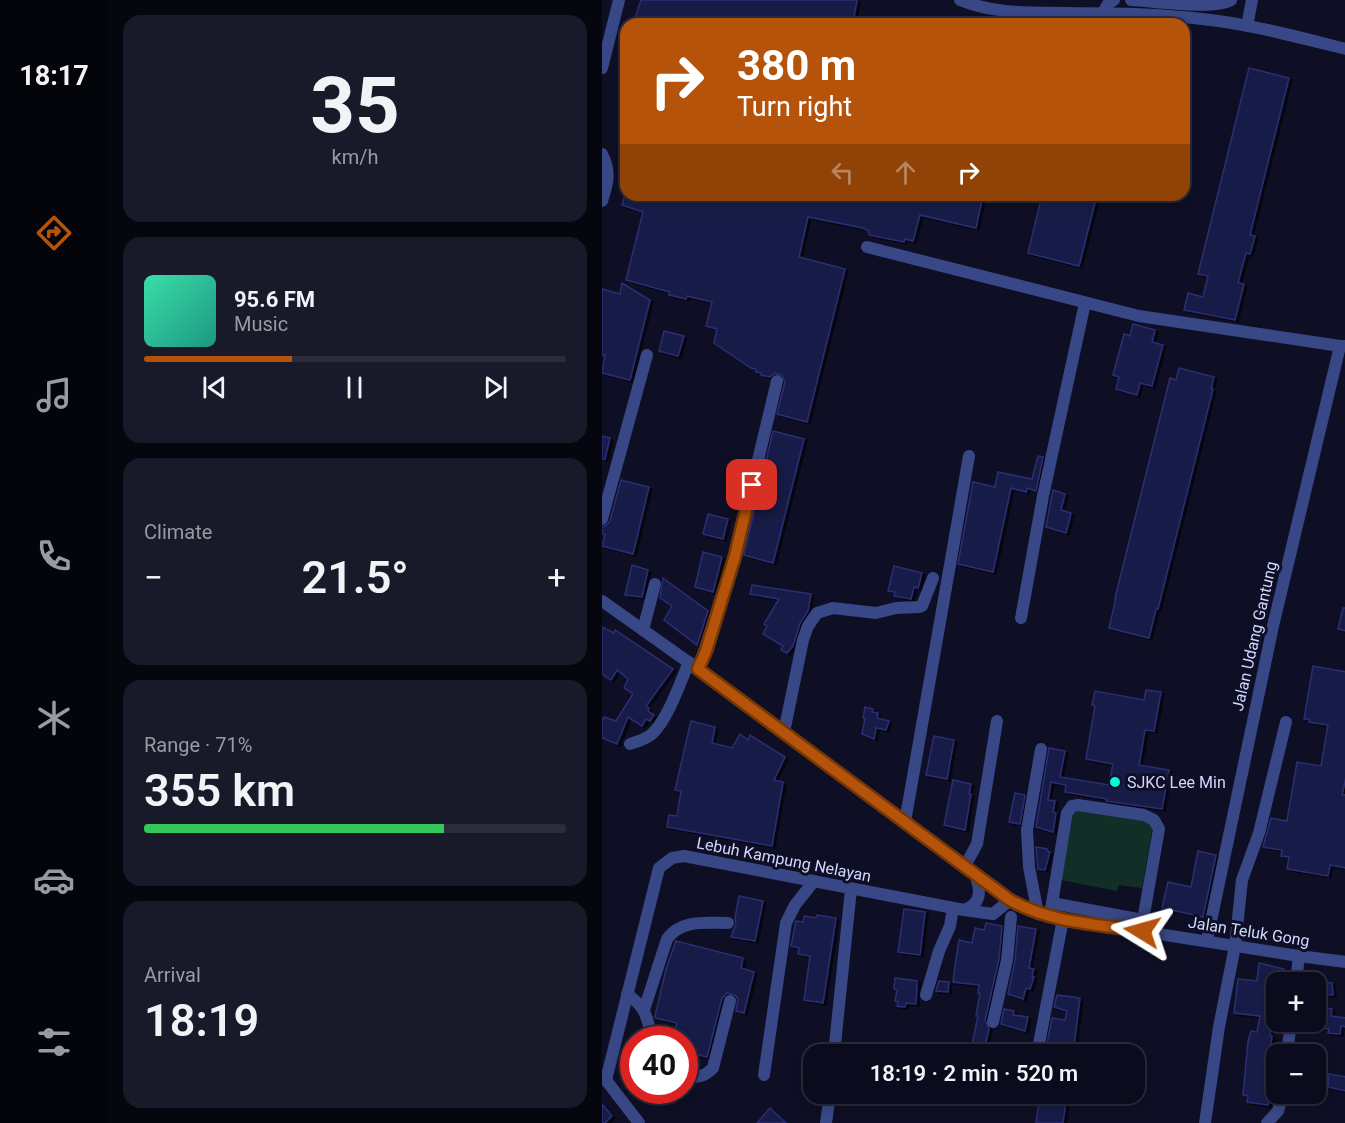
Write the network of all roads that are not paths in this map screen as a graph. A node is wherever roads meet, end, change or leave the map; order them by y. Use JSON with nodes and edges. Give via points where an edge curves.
{"nodes":[{"id":1,"x":619,"y":0,"type":"edge"},
{"id":2,"x":960,"y":0,"type":"edge"},
{"id":3,"x":1114,"y":0,"type":"edge"},
{"id":4,"x":1131,"y":0,"type":"edge"},
{"id":5,"x":1231,"y":0,"type":"edge"},
{"id":6,"x":1252,"y":0,"type":"edge"},
{"id":7,"x":1103,"y":13,"type":"junction"},
{"id":8,"x":1247,"y":26,"type":"junction"},
{"id":9,"x":1346,"y":49,"type":"edge"},
{"id":10,"x":602,"y":68,"type":"edge"},
{"id":11,"x":602,"y":154,"type":"edge"},
{"id":12,"x":602,"y":201,"type":"edge"},
{"id":13,"x":867,"y":247,"type":"dead end"},
{"id":14,"x":1085,"y":303,"type":"junction"},
{"id":15,"x":1343,"y":346,"type":"edge"},
{"id":16,"x":647,"y":355,"type":"dead end"},
{"id":17,"x":777,"y":381,"type":"dead end"},
{"id":18,"x":969,"y":456,"type":"dead end"},
{"id":19,"x":607,"y":483,"type":"edge"},
{"id":20,"x":602,"y":519,"type":"edge"},
{"id":21,"x":933,"y":578,"type":"dead end"},
{"id":22,"x":655,"y":584,"type":"dead end"},
{"id":23,"x":602,"y":600,"type":"edge"},
{"id":24,"x":1021,"y":618,"type":"dead end"},
{"id":25,"x":643,"y":630,"type":"junction"},
{"id":26,"x":694,"y":665,"type":"junction"},
{"id":27,"x":997,"y":721,"type":"dead end"},
{"id":28,"x":1286,"y":722,"type":"dead end"},
{"id":29,"x":784,"y":732,"type":"junction"},
{"id":30,"x":630,"y":744,"type":"dead end"},
{"id":31,"x":1041,"y":749,"type":"dead end"},
{"id":32,"x":905,"y":822,"type":"junction"},
{"id":33,"x":969,"y":869,"type":"junction"},
{"id":34,"x":814,"y":881,"type":"junction"},
{"id":35,"x":851,"y":888,"type":"junction"},
{"id":36,"x":1010,"y":900,"type":"junction"},
{"id":37,"x":958,"y":909,"type":"junction"},
{"id":38,"x":993,"y":914,"type":"junction"},
{"id":39,"x":1050,"y":914,"type":"junction"},
{"id":40,"x":1011,"y":917,"type":"junction"},
{"id":41,"x":728,"y":923,"type":"dead end"},
{"id":42,"x":1142,"y":925,"type":"junction"},
{"id":43,"x":1207,"y":940,"type":"junction"},
{"id":44,"x":1235,"y":946,"type":"junction"},
{"id":45,"x":1299,"y":956,"type":"junction"},
{"id":46,"x":1345,"y":960,"type":"edge"},
{"id":47,"x":1297,"y":972,"type":"edge"},
{"id":48,"x":627,"y":994,"type":"junction"},
{"id":49,"x":926,"y":995,"type":"dead end"},
{"id":50,"x":730,"y":1001,"type":"dead end"},
{"id":51,"x":644,"y":1010,"type":"junction"},
{"id":52,"x":993,"y":1022,"type":"dead end"},
{"id":53,"x":649,"y":1026,"type":"edge"},
{"id":54,"x":835,"y":1044,"type":"edge"},
{"id":55,"x":1038,"y":1044,"type":"edge"},
{"id":56,"x":764,"y":1074,"type":"dead end"},
{"id":57,"x":698,"y":1077,"type":"edge"},
{"id":58,"x":604,"y":1078,"type":"edge"},
{"id":59,"x":829,"y":1104,"type":"edge"},
{"id":60,"x":1279,"y":1104,"type":"edge"},
{"id":61,"x":639,"y":1123,"type":"edge"},
{"id":62,"x":826,"y":1123,"type":"edge"},
{"id":63,"x":1205,"y":1123,"type":"edge"},
{"id":64,"x":1267,"y":1123,"type":"edge"}],
"edges":[{"from":1,"to":10,"type":"street"},
{"from":2,"to":7,"type":"street","via":[[1001,11]]},
{"from":3,"to":7,"type":"street"},
{"from":4,"to":5,"type":"street","via":[[1211,5]]},
{"from":6,"to":8,"type":"street"},
{"from":7,"to":8,"type":"street","via":[[1201,18]]},
{"from":8,"to":9,"type":"street"},
{"from":11,"to":12,"type":"street","via":[[608,172]]},
{"from":13,"to":14,"type":"street"},
{"from":14,"to":15,"type":"street","via":[[1160,320]]},
{"from":14,"to":24,"type":"street"},
{"from":15,"to":43,"type":"street","name":"Jalan Udang Gantung","via":[[1272,626]]},
{"from":16,"to":19,"type":"street"},
{"from":17,"to":26,"type":"street","via":[[735,556],[706,651]]},
{"from":18,"to":32,"type":"street"},
{"from":19,"to":20,"type":"street"},
{"from":21,"to":29,"type":"street","via":[[919,607],[876,613],[833,608],[815,615],[803,640]]},
{"from":22,"to":25,"type":"street"},
{"from":23,"to":25,"type":"street","name":"Jalan Teluk Gong"},
{"from":25,"to":26,"type":"street","name":"Jalan Teluk Gong"},
{"from":26,"to":29,"type":"street","name":"Jalan Teluk Gong"},
{"from":26,"to":30,"type":"street","via":[[657,729],[646,739]]},
{"from":27,"to":33,"type":"street","via":[[977,844]]},
{"from":28,"to":44,"type":"street","via":[[1259,833],[1242,880]]},
{"from":29,"to":32,"type":"street","name":"Jalan Teluk Gong"},
{"from":31,"to":39,"type":"street","via":[[1027,830],[1029,867]]},
{"from":32,"to":33,"type":"street","name":"Jalan Teluk Gong"},
{"from":33,"to":36,"type":"street","name":"Jalan Teluk Gong"},
{"from":33,"to":37,"type":"street","via":[[979,898],[974,905]]},
{"from":34,"to":35,"type":"street","name":"Lebuh Kampung Nelayan"},
{"from":34,"to":48,"type":"street","name":"Lebuh Kampung Nelayan","via":[[684,856],[666,861],[659,868]]},
{"from":34,"to":56,"type":"street","via":[[786,922]]},
{"from":35,"to":37,"type":"street","name":"Lebuh Kampung Nelayan"},
{"from":35,"to":54,"type":"street"},
{"from":36,"to":38,"type":"street"},
{"from":36,"to":39,"type":"street","name":"Jalan Teluk Gong"},
{"from":37,"to":38,"type":"street","name":"Lebuh Kampung Nelayan"},
{"from":37,"to":49,"type":"street","via":[[939,951]]},
{"from":38,"to":40,"type":"street","name":"Lebuh Kampung Nelayan"},
{"from":39,"to":40,"type":"street","name":"Lebuh Kampung Nelayan"},
{"from":39,"to":42,"type":"street","name":"Jalan Teluk Gong"},
{"from":39,"to":42,"type":"street"},
{"from":39,"to":42,"type":"street","via":[[1067,813],[1078,805],[1154,820],[1158,829]]},
{"from":39,"to":55,"type":"street"},
{"from":40,"to":52,"type":"street","via":[[1007,960]]},
{"from":41,"to":51,"type":"street","via":[[691,924],[670,934]]},
{"from":42,"to":43,"type":"street","name":"Jalan Teluk Gong"},
{"from":43,"to":44,"type":"street","name":"Jalan Teluk Gong"},
{"from":44,"to":45,"type":"street","name":"Jalan Teluk Gong"},
{"from":44,"to":63,"type":"street"},
{"from":45,"to":46,"type":"street","name":"Jalan Teluk Gong"},
{"from":45,"to":47,"type":"street"},
{"from":48,"to":51,"type":"street"},
{"from":48,"to":58,"type":"street","name":"Lebuh Kampung Nelayan"},
{"from":50,"to":57,"type":"street","via":[[713,1068]]},
{"from":51,"to":53,"type":"street"},
{"from":58,"to":61,"type":"street"},
{"from":59,"to":62,"type":"street"},
{"from":60,"to":64,"type":"street"}]}
